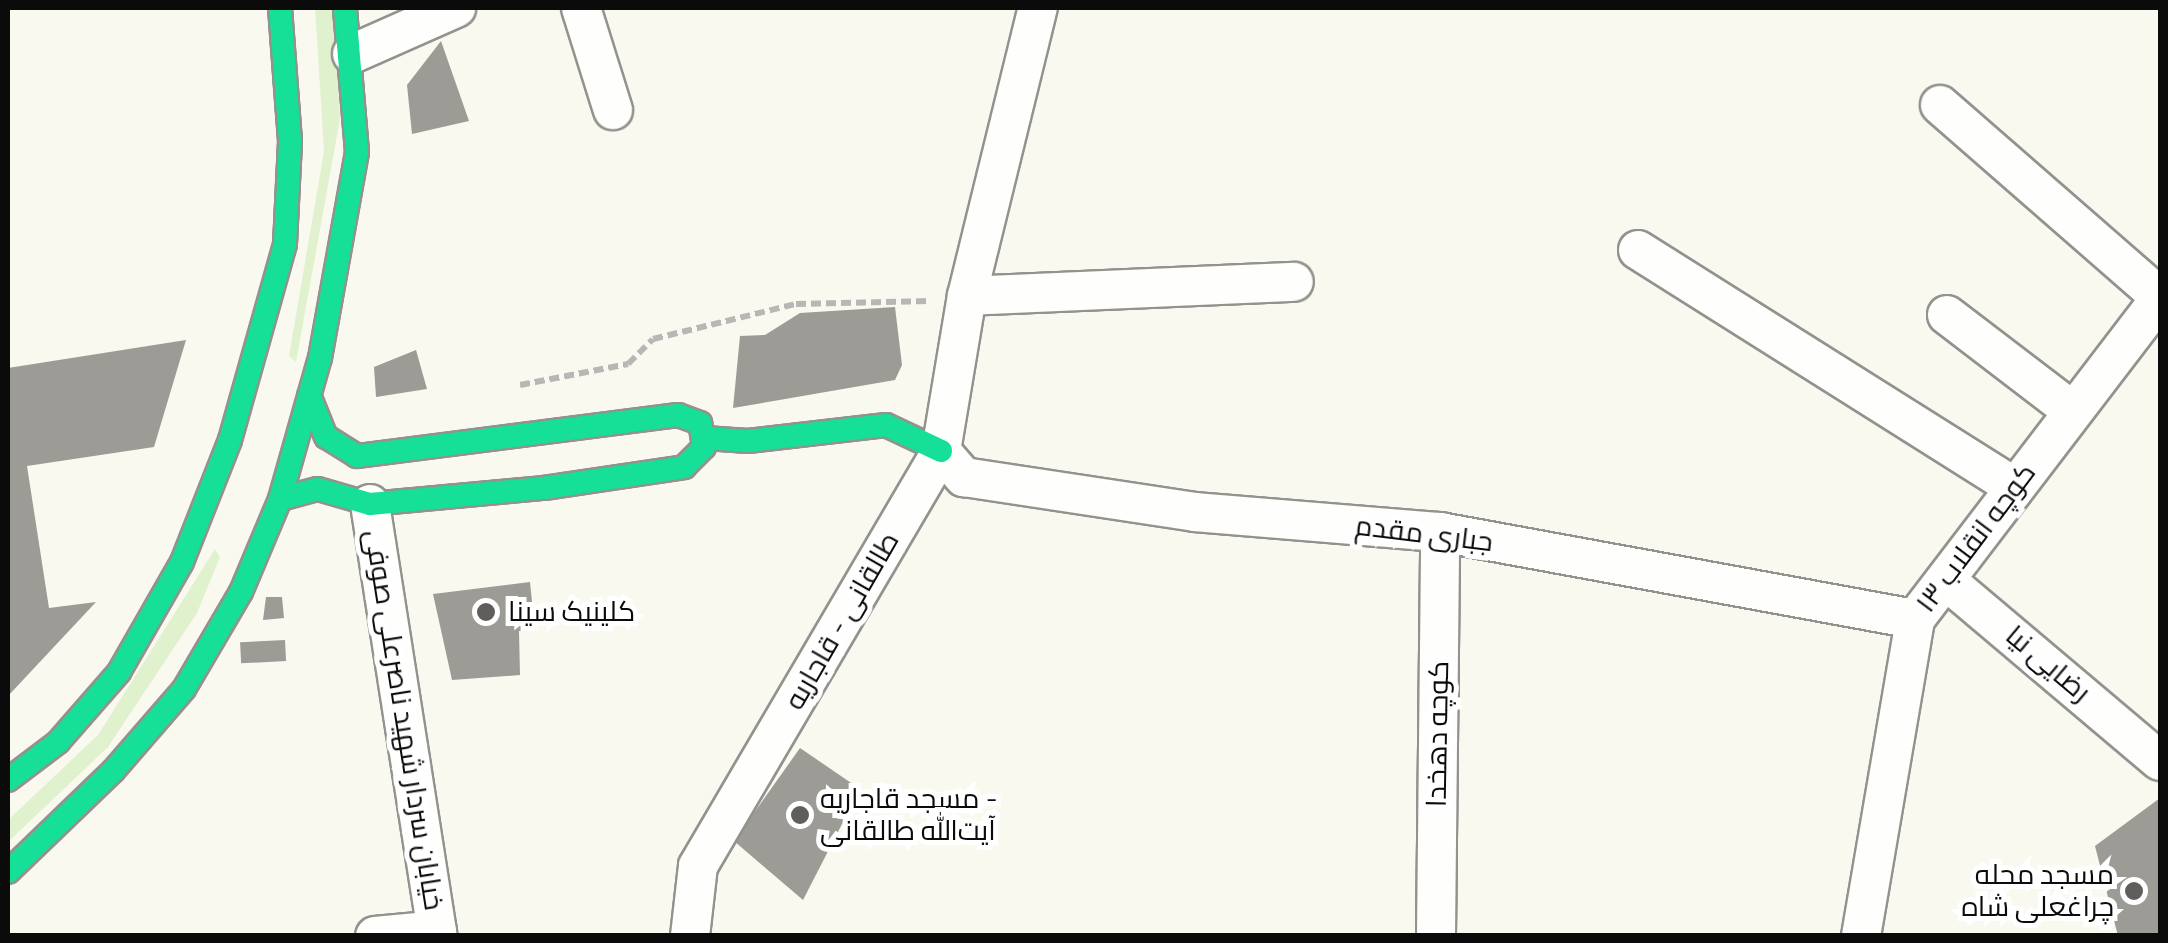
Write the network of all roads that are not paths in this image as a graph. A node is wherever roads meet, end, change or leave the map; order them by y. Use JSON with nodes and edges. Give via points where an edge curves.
{"nodes":[{"id":1,"x":280,"y":8,"type":"edge"},
{"id":2,"x":345,"y":8,"type":"edge"},
{"id":3,"x":456,"y":8,"type":"edge"},
{"id":4,"x":581,"y":8,"type":"edge"},
{"id":5,"x":1038,"y":8,"type":"edge"},
{"id":6,"x":352,"y":54,"type":"junction"},
{"id":7,"x":1940,"y":106,"type":"dead end"},
{"id":8,"x":613,"y":110,"type":"dead end"},
{"id":9,"x":1638,"y":250,"type":"dead end"},
{"id":10,"x":1294,"y":282,"type":"dead end"},
{"id":11,"x":967,"y":296,"type":"junction"},
{"id":12,"x":2160,"y":298,"type":"edge"},
{"id":13,"x":1947,"y":315,"type":"dead end"},
{"id":14,"x":309,"y":395,"type":"junction"},
{"id":15,"x":2070,"y":409,"type":"junction"},
{"id":16,"x":705,"y":438,"type":"junction"},
{"id":17,"x":941,"y":451,"type":"junction"},
{"id":18,"x":2015,"y":487,"type":"junction"},
{"id":19,"x":280,"y":500,"type":"junction"},
{"id":20,"x":370,"y":504,"type":"junction"},
{"id":21,"x":198,"y":521,"type":"junction"},
{"id":22,"x":1440,"y":532,"type":"junction"},
{"id":23,"x":258,"y":552,"type":"junction"},
{"id":24,"x":1948,"y":582,"type":"junction"},
{"id":25,"x":1915,"y":619,"type":"junction"},
{"id":26,"x":2156,"y":746,"type":"edge"},
{"id":27,"x":8,"y":780,"type":"edge"},
{"id":28,"x":8,"y":872,"type":"edge"},
{"id":29,"x":437,"y":933,"type":"edge"},
{"id":30,"x":375,"y":936,"type":"edge"},
{"id":31,"x":690,"y":936,"type":"edge"},
{"id":32,"x":1436,"y":936,"type":"edge"},
{"id":33,"x":1861,"y":936,"type":"edge"}],
"edges":[{"from":1,"to":21,"type":"main road","via":[[290,140],[285,244],[230,440]]},
{"from":2,"to":6,"type":"main road"},
{"from":3,"to":6,"type":"street"},
{"from":4,"to":8,"type":"street"},
{"from":5,"to":11,"type":"street","name":"طالقانی - قاجاریه"},
{"from":6,"to":14,"type":"main road","via":[[356,152]]},
{"from":7,"to":12,"type":"street"},
{"from":9,"to":18,"type":"street"},
{"from":10,"to":11,"type":"street"},
{"from":11,"to":17,"type":"street","name":"طالقانی - قاجاریه"},
{"from":12,"to":15,"type":"street","name":"کوچه انقلاب ۱۳"},
{"from":13,"to":15,"type":"street"},
{"from":14,"to":16,"type":"main road","via":[[326,437],[357,456],[678,415],[700,424]]},
{"from":14,"to":19,"type":"main road"},
{"from":15,"to":18,"type":"street","name":"کوچه انقلاب ۱۳"},
{"from":16,"to":17,"type":"main road","via":[[748,441],[886,426]]},
{"from":16,"to":20,"type":"main road","via":[[700,458],[684,468]]},
{"from":17,"to":22,"type":"street","name":"جباری مقدم","via":[[964,477],[1194,512]]},
{"from":17,"to":31,"type":"street","name":"طالقانی - قاجاریه","via":[[698,866]]},
{"from":18,"to":24,"type":"street","name":"کوچه انقلاب ۱۳"},
{"from":19,"to":20,"type":"main road","via":[[318,489]]},
{"from":19,"to":23,"type":"main road"},
{"from":20,"to":29,"type":"street","name":"خیابان سردار شهید ناصرعلی صوفی"},
{"from":21,"to":23,"type":"main road"},
{"from":21,"to":27,"type":"main road","via":[[119,672],[58,742]]},
{"from":22,"to":25,"type":"street","name":"جباری مقدم"},
{"from":22,"to":32,"type":"street","name":"کوچه دهخدا"},
{"from":23,"to":28,"type":"main road","via":[[184,688],[112,771]]},
{"from":24,"to":25,"type":"street","name":"کوچه انقلاب ۱۳"},
{"from":24,"to":26,"type":"street","name":"رضایی نیا"},
{"from":25,"to":33,"type":"street","name":"کوچه انقلاب ۱۳"},
{"from":29,"to":30,"type":"street"}]}
